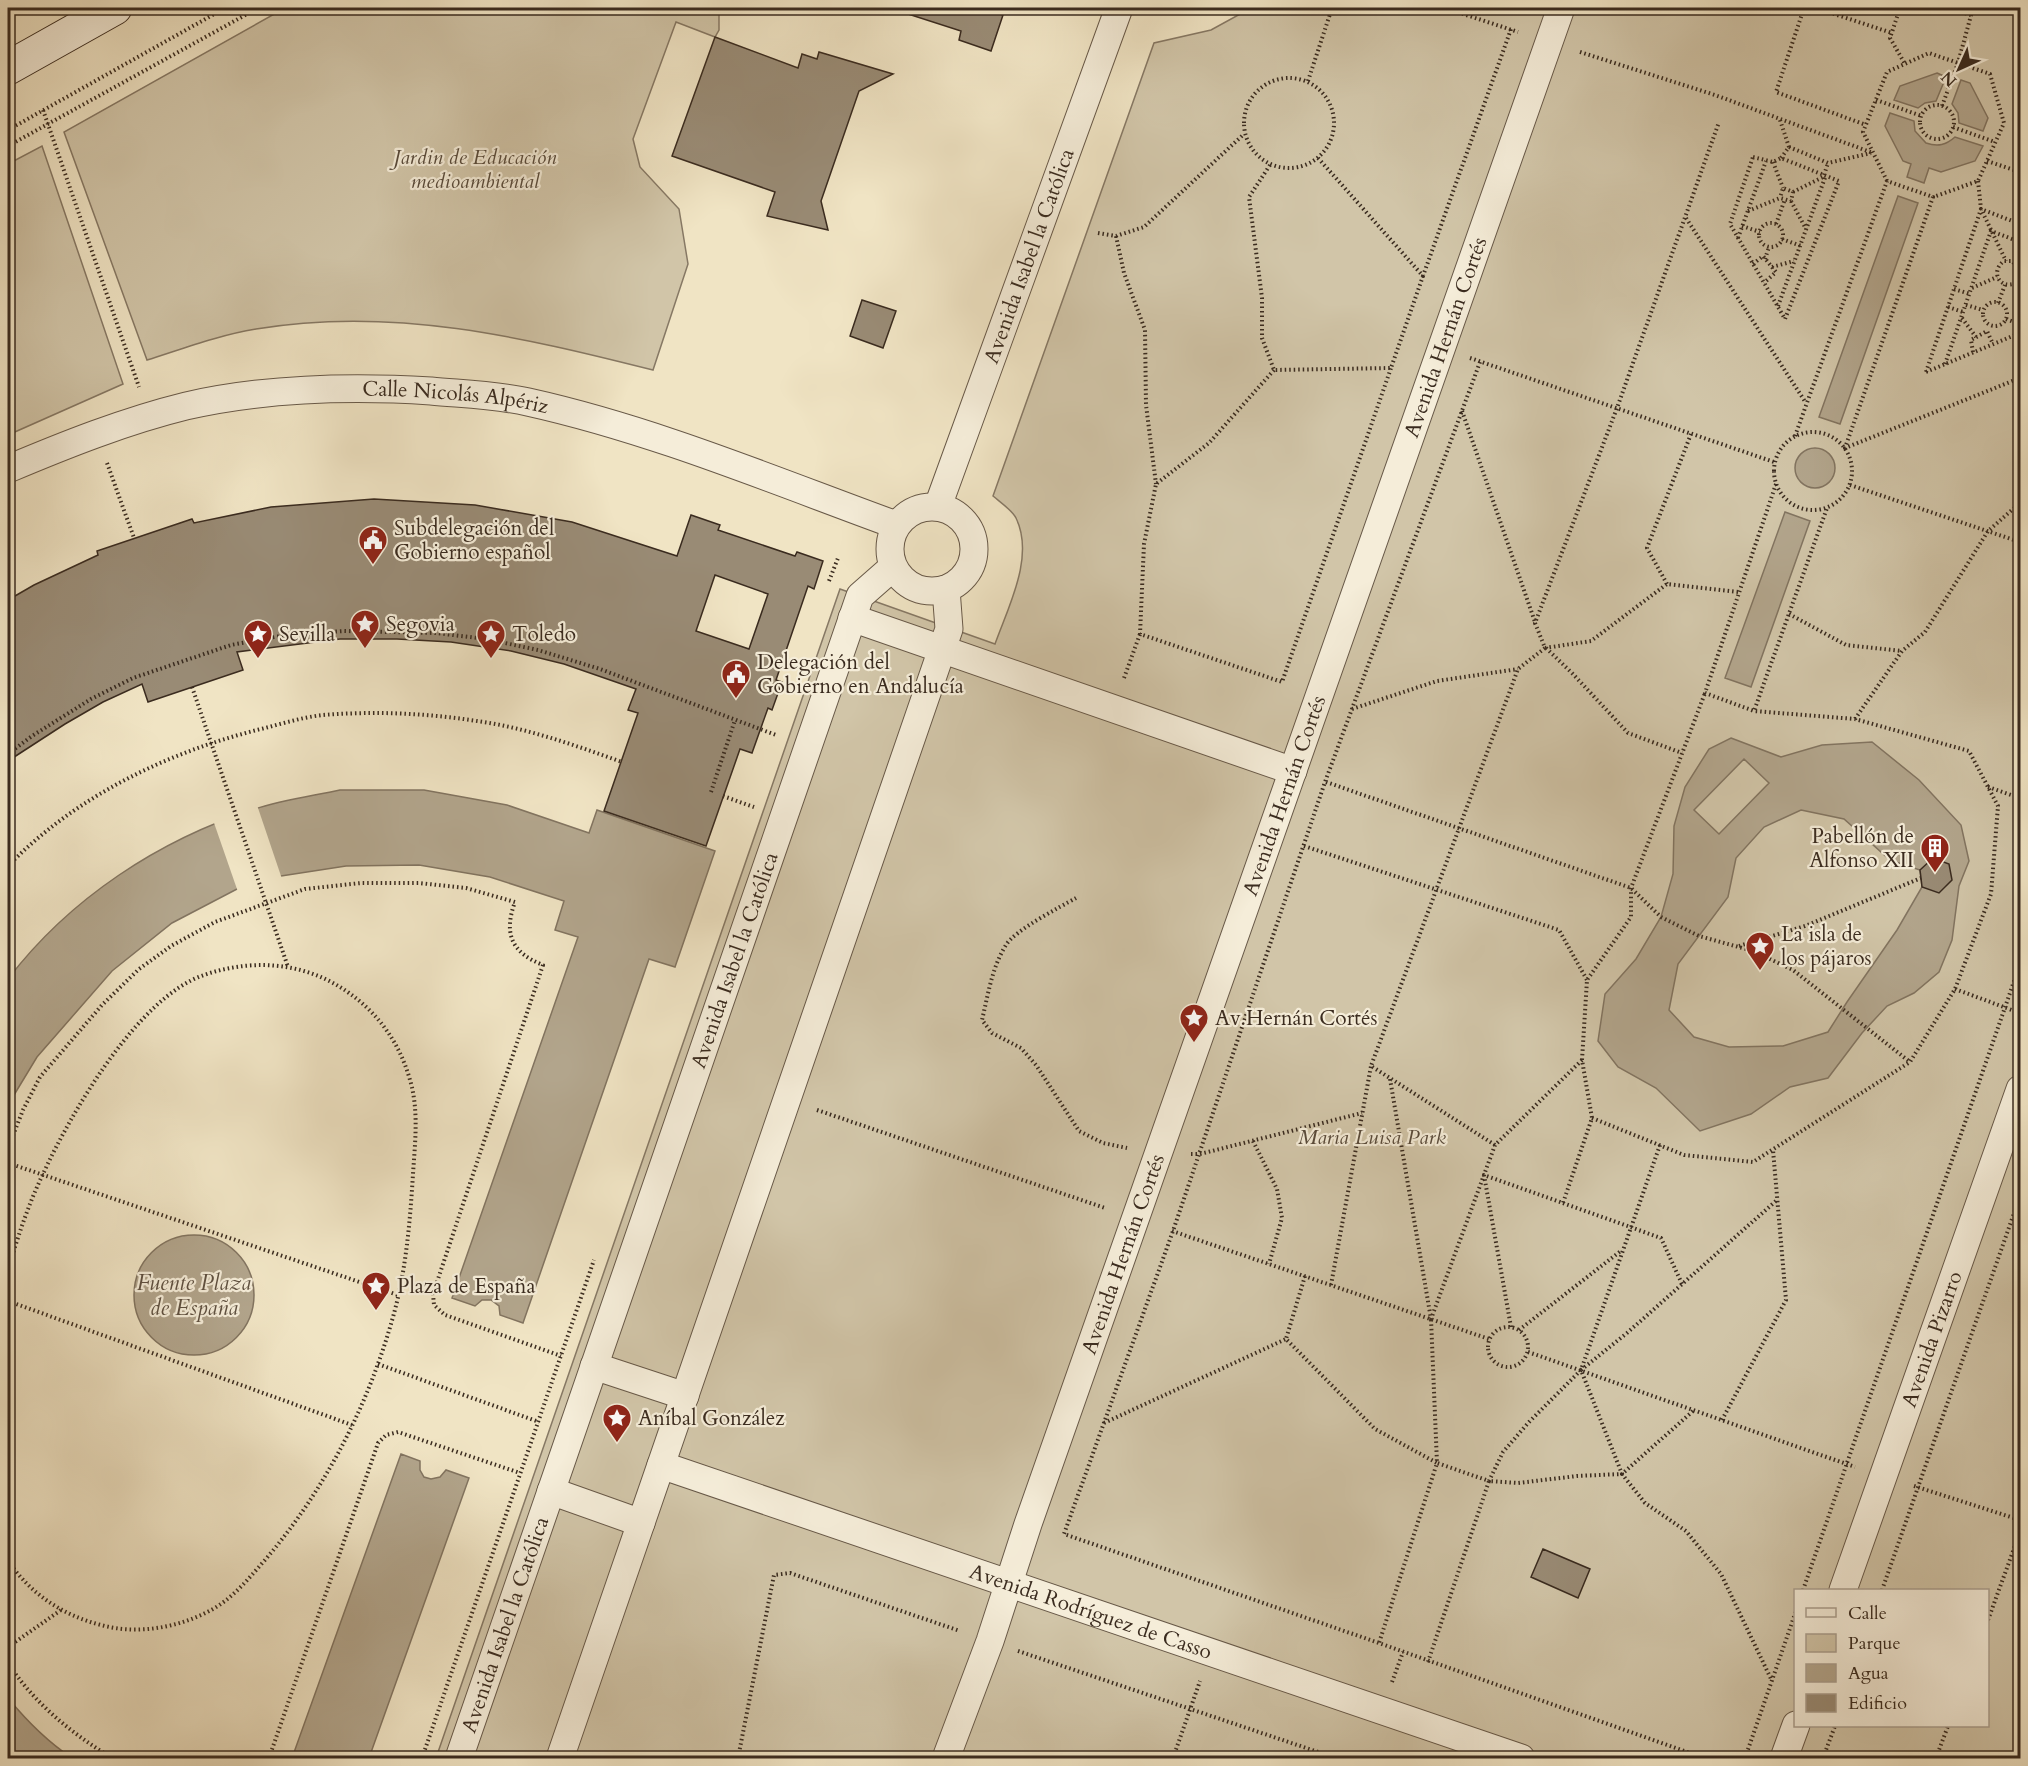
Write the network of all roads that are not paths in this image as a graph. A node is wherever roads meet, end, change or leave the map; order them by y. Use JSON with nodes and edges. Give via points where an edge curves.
{"nodes":[{"id":1,"x":115,"y":8,"type":"edge"},
{"id":2,"x":1119,"y":8,"type":"edge"},
{"id":3,"x":1561,"y":8,"type":"edge"},
{"id":4,"x":8,"y":68,"type":"edge"},
{"id":5,"x":8,"y":469,"type":"edge"},
{"id":6,"x":938,"y":506,"type":"junction"},
{"id":7,"x":896,"y":525,"type":"junction"},
{"id":8,"x":893,"y":567,"type":"junction"},
{"id":9,"x":946,"y":589,"type":"junction"},
{"id":10,"x":852,"y":618,"type":"junction"},
{"id":11,"x":942,"y":649,"type":"junction"},
{"id":12,"x":1293,"y":771,"type":"junction"},
{"id":13,"x":2020,"y":1089,"type":"edge"},
{"id":14,"x":594,"y":1366,"type":"junction"},
{"id":15,"x":685,"y":1396,"type":"junction"},
{"id":16,"x":661,"y":1465,"type":"junction"},
{"id":17,"x":551,"y":1491,"type":"junction"},
{"id":18,"x":642,"y":1523,"type":"junction"},
{"id":19,"x":1008,"y":1583,"type":"junction"},
{"id":20,"x":1843,"y":1589,"type":"edge"},
{"id":21,"x":1795,"y":1727,"type":"edge"},
{"id":22,"x":459,"y":1758,"type":"edge"},
{"id":23,"x":560,"y":1758,"type":"edge"},
{"id":24,"x":946,"y":1758,"type":"edge"},
{"id":25,"x":1521,"y":1758,"type":"edge"},
{"id":26,"x":1784,"y":1758,"type":"edge"}],
"edges":[{"from":1,"to":4,"type":"main road"},
{"from":2,"to":6,"type":"street","name":"Avenida Isabel la Católica"},
{"from":3,"to":12,"type":"street","name":"Avenida Hernán Cortés"},
{"from":5,"to":7,"type":"street","name":"Calle Nicolás Alpériz","via":[[97,434],[188,406],[285,392],[395,389],[525,401],[593,418]]},
{"from":6,"to":7,"type":"street","via":[[914,510]]},
{"from":6,"to":9,"type":"street","via":[[963,519],[975,545],[968,572]]},
{"from":7,"to":8,"type":"street","via":[[889,553]]},
{"from":8,"to":9,"type":"street","via":[[915,588]]},
{"from":8,"to":10,"type":"street","name":"Avenida Isabel la Católica","via":[[860,596]]},
{"from":9,"to":11,"type":"street","via":[[949,629]]},
{"from":10,"to":11,"type":"street"},
{"from":10,"to":14,"type":"street","name":"Avenida Isabel la Católica"},
{"from":11,"to":12,"type":"street"},
{"from":11,"to":15,"type":"street"},
{"from":12,"to":19,"type":"street","name":"Avenida Hernán Cortés"},
{"from":13,"to":20,"type":"street","name":"Avenida Pizarro"},
{"from":14,"to":15,"type":"street"},
{"from":14,"to":17,"type":"street","name":"Avenida Isabel la Católica"},
{"from":15,"to":16,"type":"street"},
{"from":16,"to":18,"type":"street"},
{"from":16,"to":19,"type":"street","name":"Avenida Rodríguez de Casso"},
{"from":17,"to":18,"type":"street"},
{"from":17,"to":22,"type":"street","name":"Avenida Isabel la Católica"},
{"from":18,"to":23,"type":"street"},
{"from":19,"to":24,"type":"street","name":"Avenida Hernán Cortés"},
{"from":19,"to":25,"type":"street","name":"Avenida Rodríguez de Casso"},
{"from":21,"to":26,"type":"street"}]}
